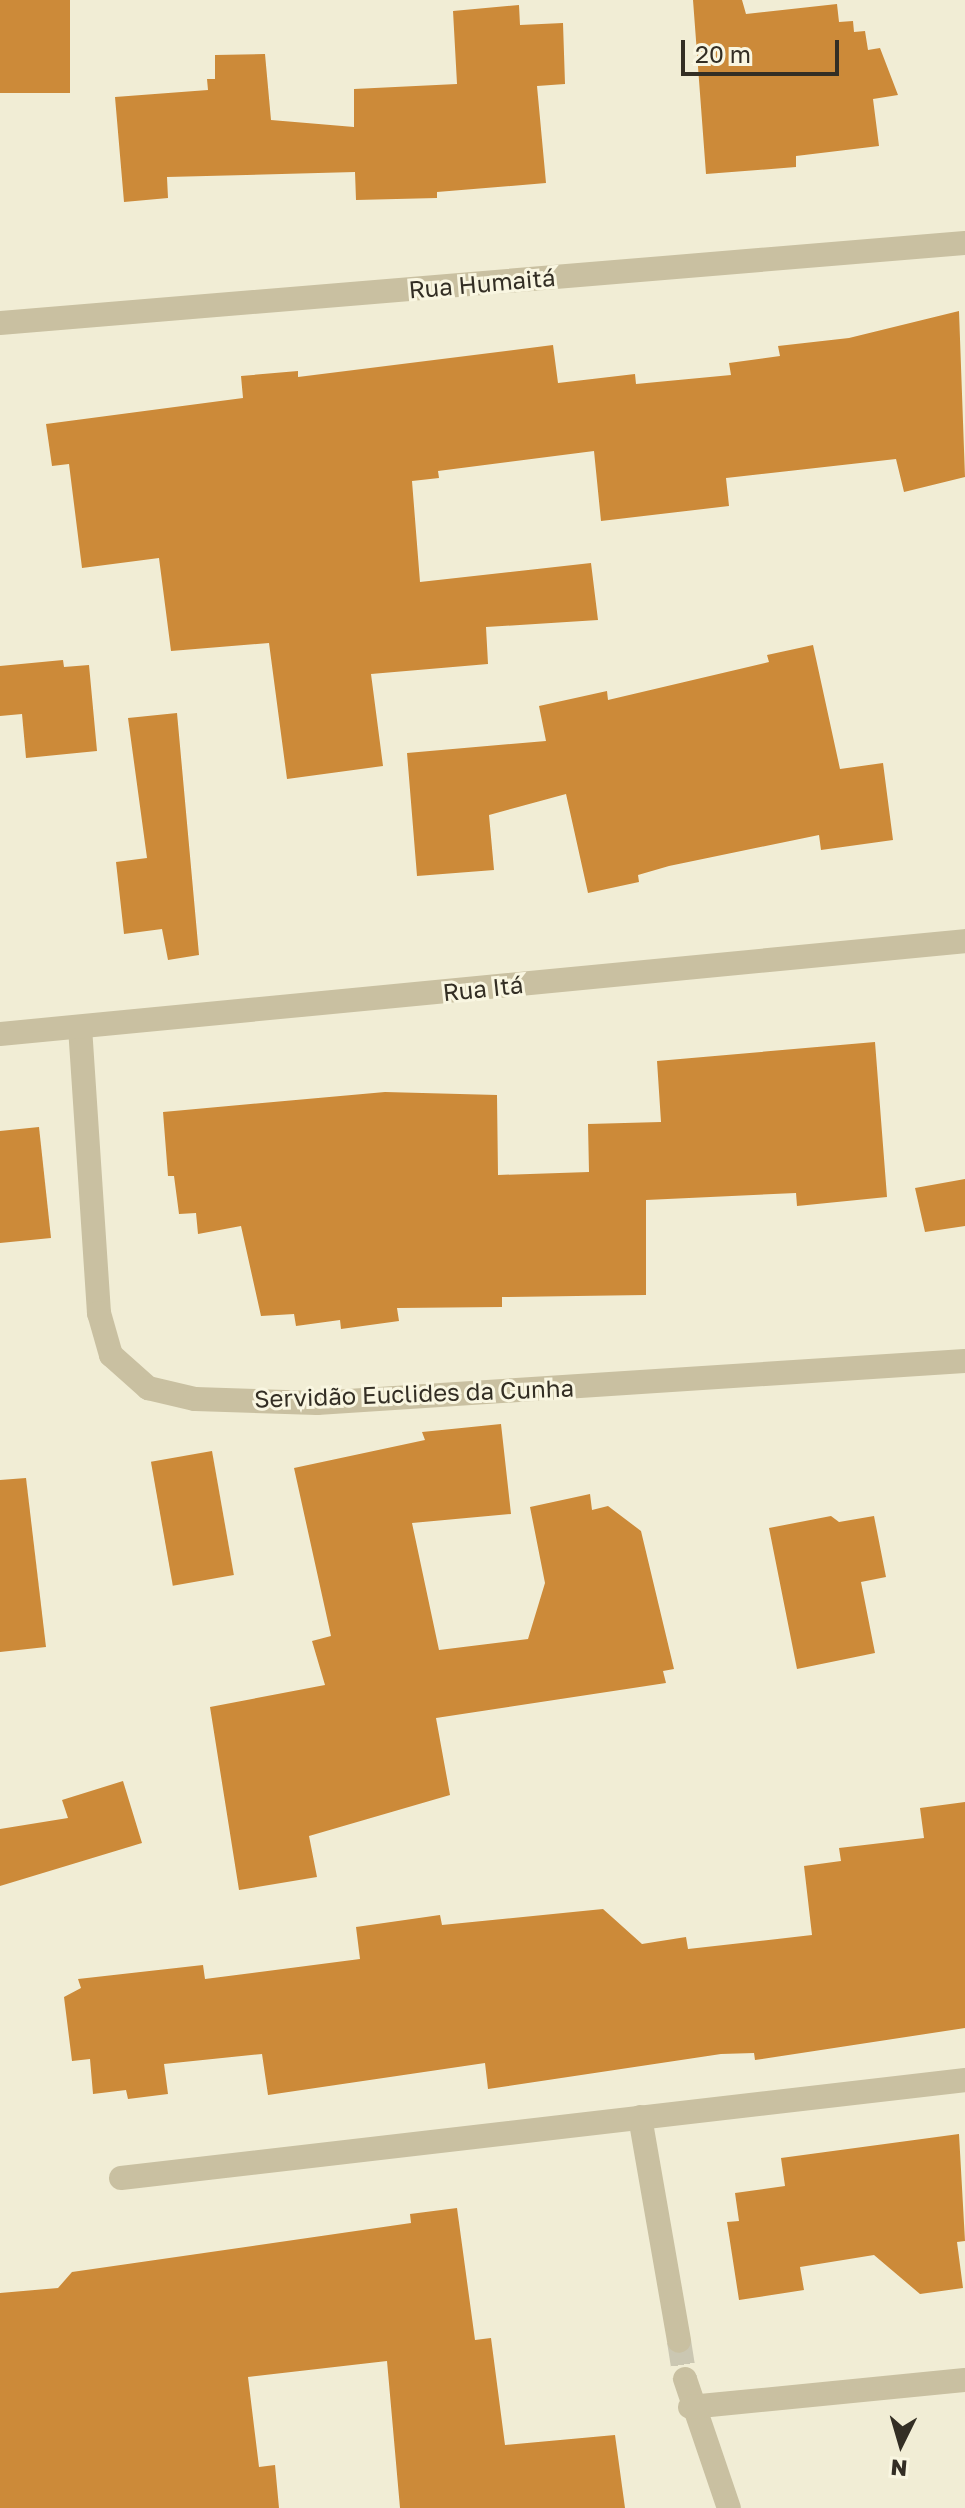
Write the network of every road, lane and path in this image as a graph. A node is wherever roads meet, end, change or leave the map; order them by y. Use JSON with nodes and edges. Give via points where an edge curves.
{"nodes":[{"id":1,"x":965,"y":243,"type":"edge"},
{"id":2,"x":0,"y":323,"type":"edge"},
{"id":3,"x":965,"y":941,"type":"edge"},
{"id":4,"x":80,"y":1027,"type":"junction"},
{"id":5,"x":0,"y":1034,"type":"edge"},
{"id":6,"x":965,"y":1361,"type":"edge"},
{"id":7,"x":965,"y":2080,"type":"edge"},
{"id":8,"x":640,"y":2117,"type":"junction"},
{"id":9,"x":121,"y":2178,"type":"dead end"},
{"id":10,"x":679,"y":2341,"type":"tunnel mouth"},
{"id":11,"x":685,"y":2379,"type":"tunnel mouth"},
{"id":12,"x":965,"y":2380,"type":"edge"},
{"id":13,"x":690,"y":2407,"type":"junction"},
{"id":14,"x":729,"y":2508,"type":"edge"}],
"edges":[{"from":1,"to":2,"type":"street","name":"Rua Humaitá"},
{"from":3,"to":4,"type":"street","name":"Rua Itá"},
{"from":4,"to":5,"type":"street","name":"Rua Itá"},
{"from":4,"to":6,"type":"street","name":"Servidão Euclides da Cunha","via":[[99,1313],[111,1355],[148,1388],[195,1399],[317,1403]]},
{"from":7,"to":8,"type":"street"},
{"from":8,"to":9,"type":"street"},
{"from":8,"to":10,"type":"street"},
{"from":11,"to":13,"type":"street"},
{"from":12,"to":13,"type":"street"},
{"from":13,"to":14,"type":"street"}]}
